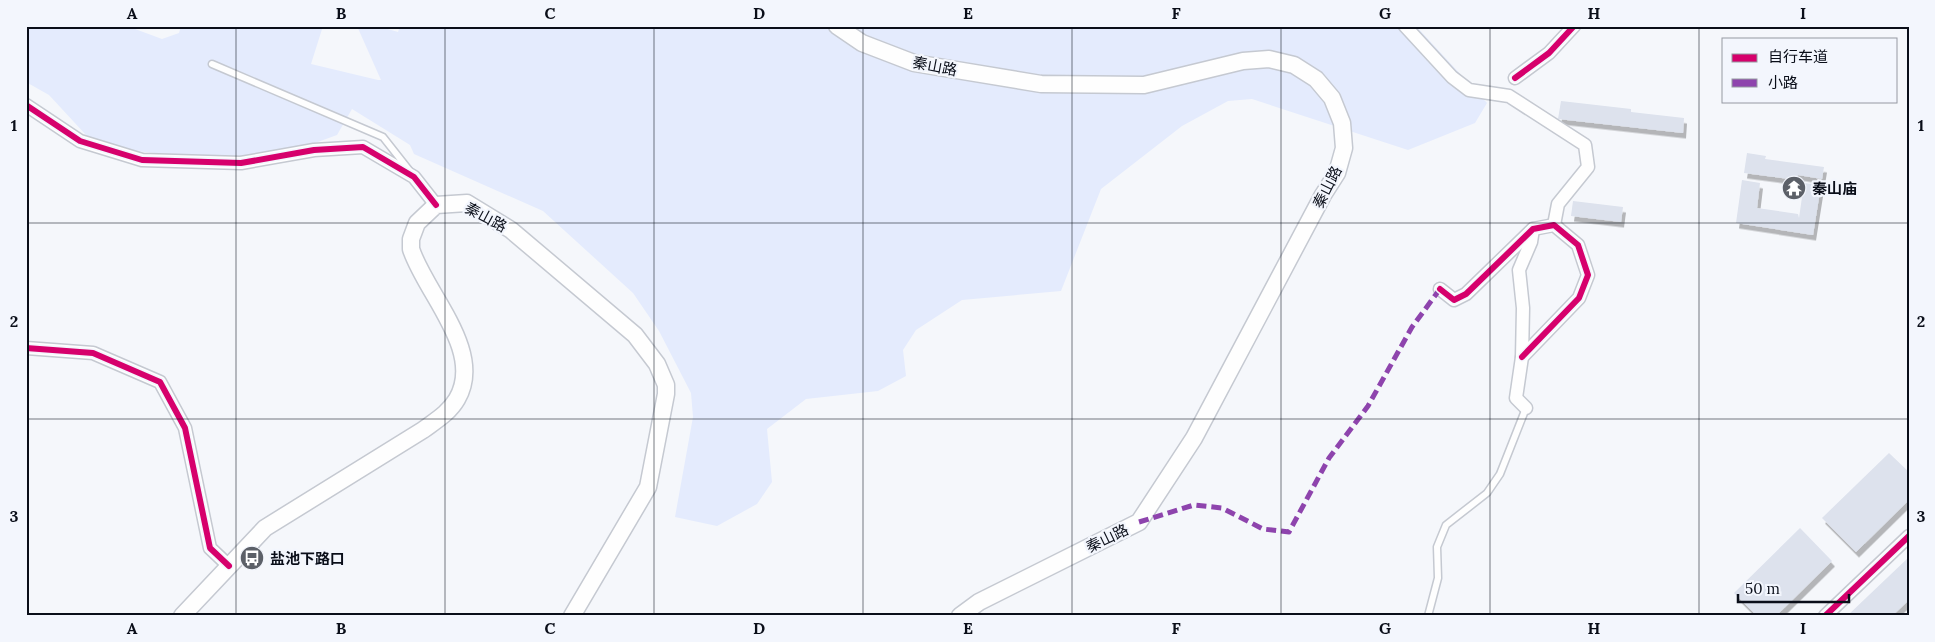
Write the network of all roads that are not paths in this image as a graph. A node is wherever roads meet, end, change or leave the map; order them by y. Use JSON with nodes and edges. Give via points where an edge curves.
{"nodes":[{"id":1,"x":837,"y":26,"type":"edge"},
{"id":2,"x":1405,"y":26,"type":"edge"},
{"id":3,"x":1569,"y":28,"type":"edge"},
{"id":4,"x":212,"y":64,"type":"dead end"},
{"id":5,"x":1515,"y":78,"type":"dead end"},
{"id":6,"x":26,"y":105,"type":"edge"},
{"id":7,"x":414,"y":177,"type":"junction"},
{"id":8,"x":436,"y":205,"type":"junction"},
{"id":9,"x":1554,"y":224,"type":"junction"},
{"id":10,"x":1533,"y":229,"type":"junction"},
{"id":11,"x":1440,"y":289,"type":"dead end"},
{"id":12,"x":26,"y":348,"type":"edge"},
{"id":13,"x":1522,"y":357,"type":"junction"},
{"id":14,"x":1526,"y":408,"type":"joint"},
{"id":15,"x":1909,"y":536,"type":"edge"},
{"id":16,"x":229,"y":566,"type":"junction"},
{"id":17,"x":979,"y":609,"type":"edge"},
{"id":18,"x":182,"y":616,"type":"edge"},
{"id":19,"x":572,"y":616,"type":"edge"},
{"id":20,"x":960,"y":616,"type":"edge"},
{"id":21,"x":1428,"y":616,"type":"edge"},
{"id":22,"x":1825,"y":616,"type":"edge"}],
"edges":[{"from":1,"to":17,"type":"main road","name":"秦山路","via":[[862,44],[914,63],[1041,84],[1144,85],[1269,59],[1294,65],[1316,79],[1332,98],[1342,122],[1344,148],[1337,173],[1194,438],[1139,522]]},
{"from":2,"to":9,"type":"street","via":[[1452,77],[1470,90],[1509,96],[1585,145],[1588,167],[1558,204]]},
{"from":3,"to":5,"type":"street","via":[[1549,53]]},
{"from":4,"to":7,"type":"lane","via":[[383,137]]},
{"from":6,"to":7,"type":"street","via":[[80,141],[142,160],[242,163],[314,150],[362,147]]},
{"from":7,"to":8,"type":"street"},
{"from":8,"to":16,"type":"main road","via":[[417,223],[411,249],[458,340],[465,384],[456,400],[444,415],[423,430],[265,528]]},
{"from":8,"to":19,"type":"main road","name":"秦山路","via":[[467,203],[511,230],[636,335],[657,364],[666,385],[648,487]]},
{"from":9,"to":10,"type":"street"},
{"from":9,"to":13,"type":"street","via":[[1578,245],[1588,275],[1578,298]]},
{"from":10,"to":11,"type":"street","via":[[1466,294],[1454,300]]},
{"from":10,"to":13,"type":"street","via":[[1519,270],[1523,308]]},
{"from":12,"to":16,"type":"street","via":[[94,353],[160,382],[185,428],[210,548]]},
{"from":13,"to":14,"type":"street","via":[[1516,398]]},
{"from":14,"to":21,"type":"lane","via":[[1500,474],[1487,493],[1446,525],[1437,547],[1438,578]]},
{"from":15,"to":22,"type":"street"},
{"from":16,"to":18,"type":"main road"},
{"from":17,"to":20,"type":"main road","name":"秦山路"}]}
